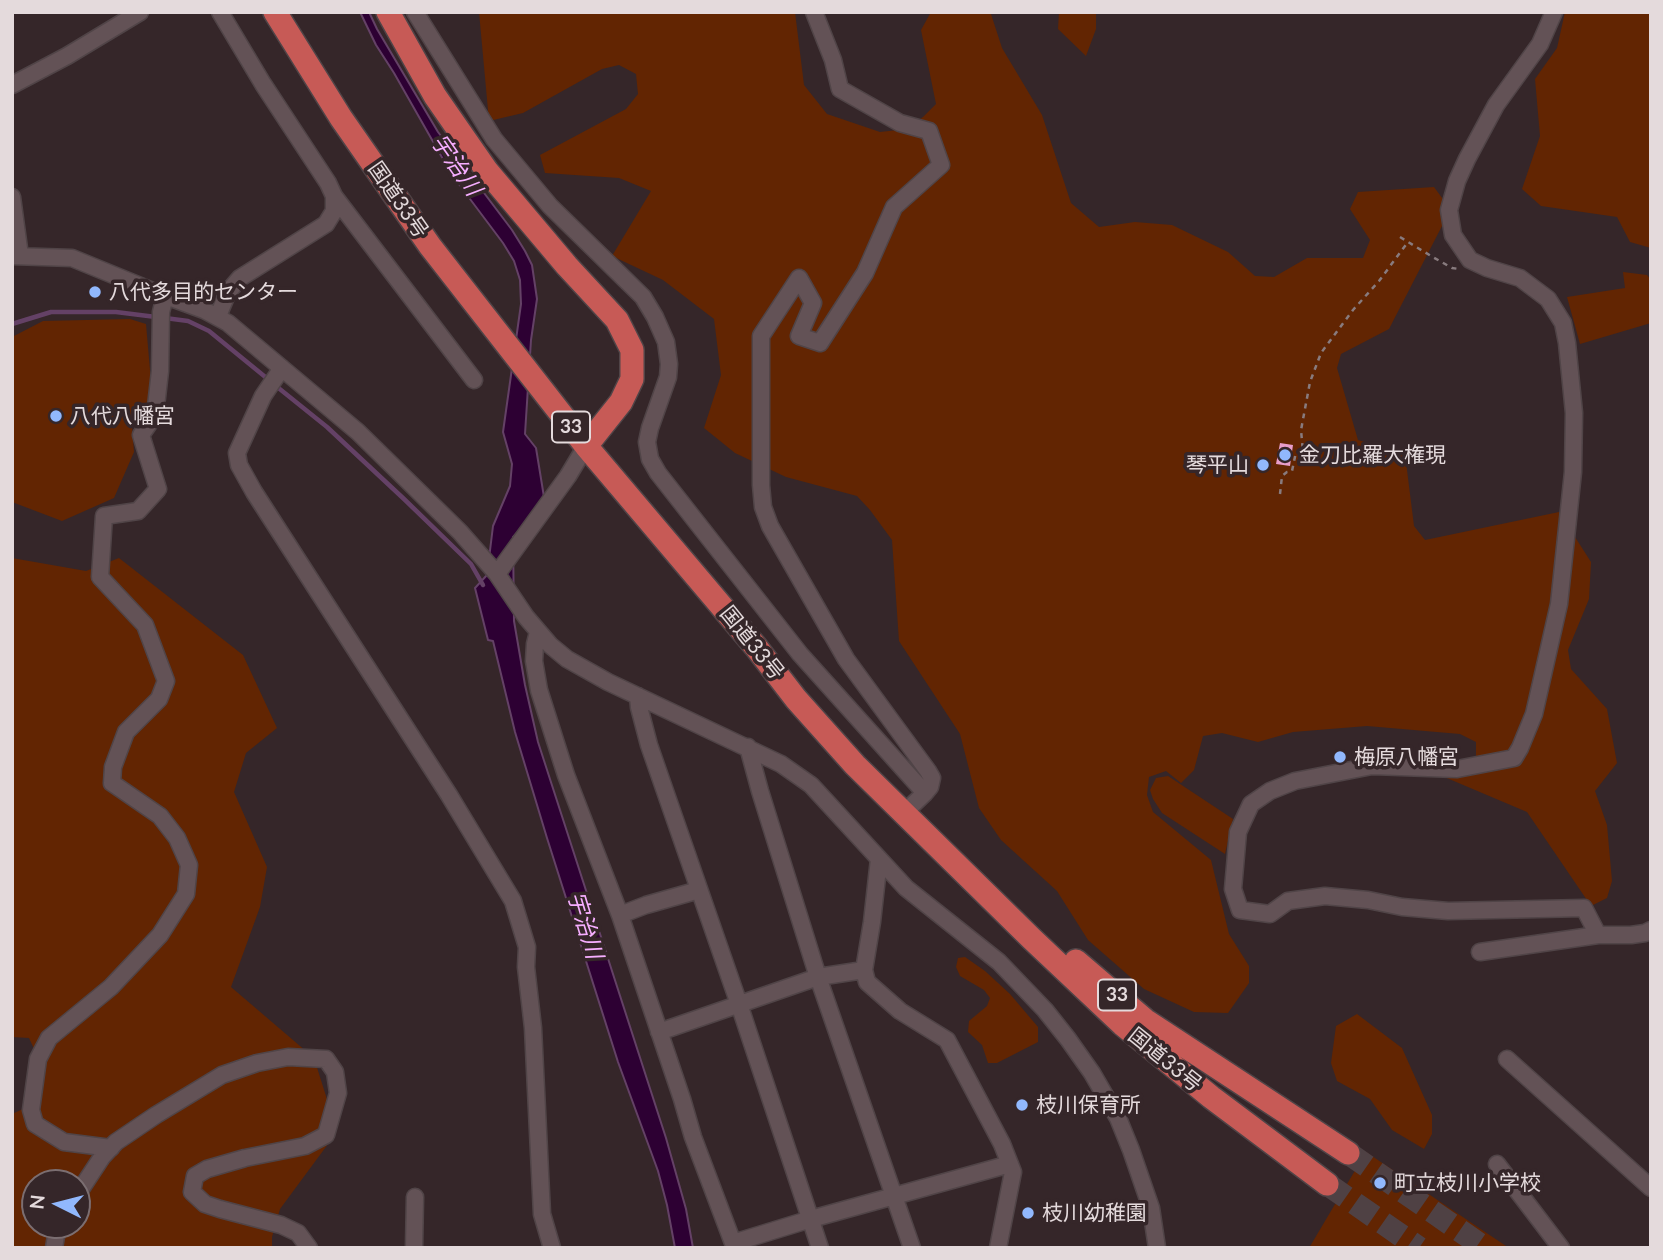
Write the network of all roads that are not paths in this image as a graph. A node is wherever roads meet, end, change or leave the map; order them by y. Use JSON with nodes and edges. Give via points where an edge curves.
{"nodes":[{"id":1,"x":140,"y":12,"type":"edge"},
{"id":2,"x":220,"y":12,"type":"edge"},
{"id":3,"x":275,"y":12,"type":"edge"},
{"id":4,"x":388,"y":12,"type":"edge"},
{"id":5,"x":415,"y":12,"type":"edge"},
{"id":6,"x":814,"y":12,"type":"edge"},
{"id":7,"x":1554,"y":12,"type":"edge"},
{"id":8,"x":12,"y":85,"type":"edge"},
{"id":9,"x":334,"y":196,"type":"junction"},
{"id":10,"x":12,"y":197,"type":"edge"},
{"id":11,"x":16,"y":256,"type":"edge"},
{"id":12,"x":157,"y":314,"type":"junction"},
{"id":13,"x":218,"y":316,"type":"junction"},
{"id":14,"x":282,"y":368,"type":"junction"},
{"id":15,"x":474,"y":380,"type":"dead end"},
{"id":16,"x":586,"y":446,"type":"junction"},
{"id":17,"x":497,"y":573,"type":"junction"},
{"id":18,"x":538,"y":632,"type":"junction"},
{"id":19,"x":638,"y":696,"type":"junction"},
{"id":20,"x":748,"y":747,"type":"junction"},
{"id":21,"x":925,"y":793,"type":"junction"},
{"id":22,"x":904,"y":813,"type":"junction"},
{"id":23,"x":879,"y":859,"type":"junction"},
{"id":24,"x":699,"y":890,"type":"junction"},
{"id":25,"x":621,"y":915,"type":"junction"},
{"id":26,"x":1651,"y":930,"type":"edge"},
{"id":27,"x":1598,"y":935,"type":"junction"},
{"id":28,"x":1480,"y":952,"type":"dead end"},
{"id":29,"x":864,"y":970,"type":"junction"},
{"id":30,"x":818,"y":977,"type":"junction"},
{"id":31,"x":739,"y":1004,"type":"junction"},
{"id":32,"x":659,"y":1032,"type":"junction"},
{"id":33,"x":1507,"y":1059,"type":"dead end"},
{"id":34,"x":111,"y":1148,"type":"junction"},
{"id":35,"x":1348,"y":1153,"type":"tunnel mouth"},
{"id":36,"x":1010,"y":1164,"type":"junction"},
{"id":37,"x":1497,"y":1164,"type":"dead end"},
{"id":38,"x":91,"y":1174,"type":"edge"},
{"id":39,"x":1651,"y":1188,"type":"edge"},
{"id":40,"x":1323,"y":1190,"type":"tunnel mouth"},
{"id":41,"x":894,"y":1196,"type":"junction"},
{"id":42,"x":415,"y":1197,"type":"dead end"},
{"id":43,"x":811,"y":1219,"type":"junction"},
{"id":44,"x":309,"y":1248,"type":"edge"},
{"id":45,"x":414,"y":1248,"type":"edge"},
{"id":46,"x":552,"y":1248,"type":"edge"},
{"id":47,"x":820,"y":1248,"type":"edge"},
{"id":48,"x":912,"y":1248,"type":"edge"},
{"id":49,"x":998,"y":1248,"type":"edge"},
{"id":50,"x":1157,"y":1248,"type":"edge"},
{"id":51,"x":1561,"y":1248,"type":"edge"}],
"edges":[{"from":1,"to":8,"type":"street"},
{"from":2,"to":9,"type":"street"},
{"from":3,"to":16,"type":"highway","name":"国道33号","number":"33","via":[[341,118],[430,246]]},
{"from":4,"to":16,"type":"highway","via":[[435,96],[487,171],[617,320],[632,350],[632,379],[621,402]]},
{"from":5,"to":21,"type":"street","via":[[494,139],[550,206],[643,297],[655,317],[669,364],[648,442],[650,460],[658,473],[800,654]]},
{"from":6,"to":21,"type":"street","via":[[840,89],[900,123],[929,131],[941,165],[894,207],[865,273],[820,343],[799,336],[813,303],[799,278],[761,336],[763,507],[846,659],[932,778]]},
{"from":7,"to":27,"type":"street","via":[[1540,44],[1496,105],[1457,181],[1449,211],[1453,235],[1470,260],[1520,278],[1548,299],[1563,323],[1567,343],[1574,413],[1573,472],[1559,604],[1534,714],[1514,758],[1457,769],[1372,766],[1295,780],[1270,791],[1251,804],[1238,832],[1233,889],[1240,910],[1270,914],[1288,901],[1325,895],[1448,911],[1584,908]]},
{"from":9,"to":13,"type":"street","via":[[334,211],[326,223],[240,278]]},
{"from":9,"to":15,"type":"street"},
{"from":10,"to":11,"type":"street"},
{"from":11,"to":12,"type":"street","via":[[72,258]]},
{"from":12,"to":13,"type":"street"},
{"from":12,"to":34,"type":"street","via":[[160,370],[155,415],[141,435],[158,489],[138,511],[104,516],[100,577],[145,625],[166,681],[159,699],[126,732],[112,783],[160,816],[177,838],[189,864],[186,894],[159,935],[111,987],[49,1038],[38,1059],[31,1110],[35,1124],[64,1142]]},
{"from":13,"to":14,"type":"street"},
{"from":14,"to":17,"type":"street","via":[[358,432]]},
{"from":14,"to":46,"type":"street","via":[[237,453],[239,465],[513,901],[527,947],[542,1214]]},
{"from":16,"to":17,"type":"street"},
{"from":16,"to":22,"type":"highway","name":"国道33号","number":"33","via":[[796,699]]},
{"from":17,"to":18,"type":"street"},
{"from":18,"to":19,"type":"street","via":[[583,668]]},
{"from":18,"to":25,"type":"street","via":[[534,662],[539,690],[566,775]]},
{"from":19,"to":20,"type":"street"},
{"from":19,"to":24,"type":"street","via":[[649,745]]},
{"from":20,"to":23,"type":"street","via":[[811,785]]},
{"from":20,"to":30,"type":"street"},
{"from":21,"to":22,"type":"street"},
{"from":22,"to":35,"type":"highway","number":"33","via":[[1145,1020]]},
{"from":22,"to":40,"type":"highway","name":"国道33号","number":"33","via":[[1197,1103]]},
{"from":23,"to":29,"type":"street"},
{"from":23,"to":50,"type":"street","via":[[906,888],[999,962],[1069,1039],[1118,1118],[1151,1208]]},
{"from":24,"to":25,"type":"street"},
{"from":24,"to":31,"type":"street"},
{"from":25,"to":32,"type":"street"},
{"from":26,"to":27,"type":"street"},
{"from":27,"to":28,"type":"street"},
{"from":29,"to":30,"type":"street"},
{"from":29,"to":36,"type":"street","via":[[867,982],[900,1011],[947,1040]]},
{"from":30,"to":31,"type":"street"},
{"from":30,"to":41,"type":"street"},
{"from":31,"to":32,"type":"street"},
{"from":31,"to":43,"type":"street"},
{"from":32,"to":43,"type":"street","via":[[733,1243]]},
{"from":33,"to":39,"type":"street"},
{"from":34,"to":38,"type":"street"},
{"from":34,"to":44,"type":"street","via":[[222,1075],[288,1057],[326,1059],[335,1072],[338,1093],[326,1135],[305,1146],[206,1169],[195,1176],[192,1192],[212,1207],[298,1233]]},
{"from":36,"to":41,"type":"street"},
{"from":36,"to":49,"type":"street","via":[[1013,1172]]},
{"from":37,"to":51,"type":"street"},
{"from":41,"to":43,"type":"street"},
{"from":41,"to":48,"type":"street"},
{"from":42,"to":45,"type":"street"},
{"from":43,"to":47,"type":"street"}]}
